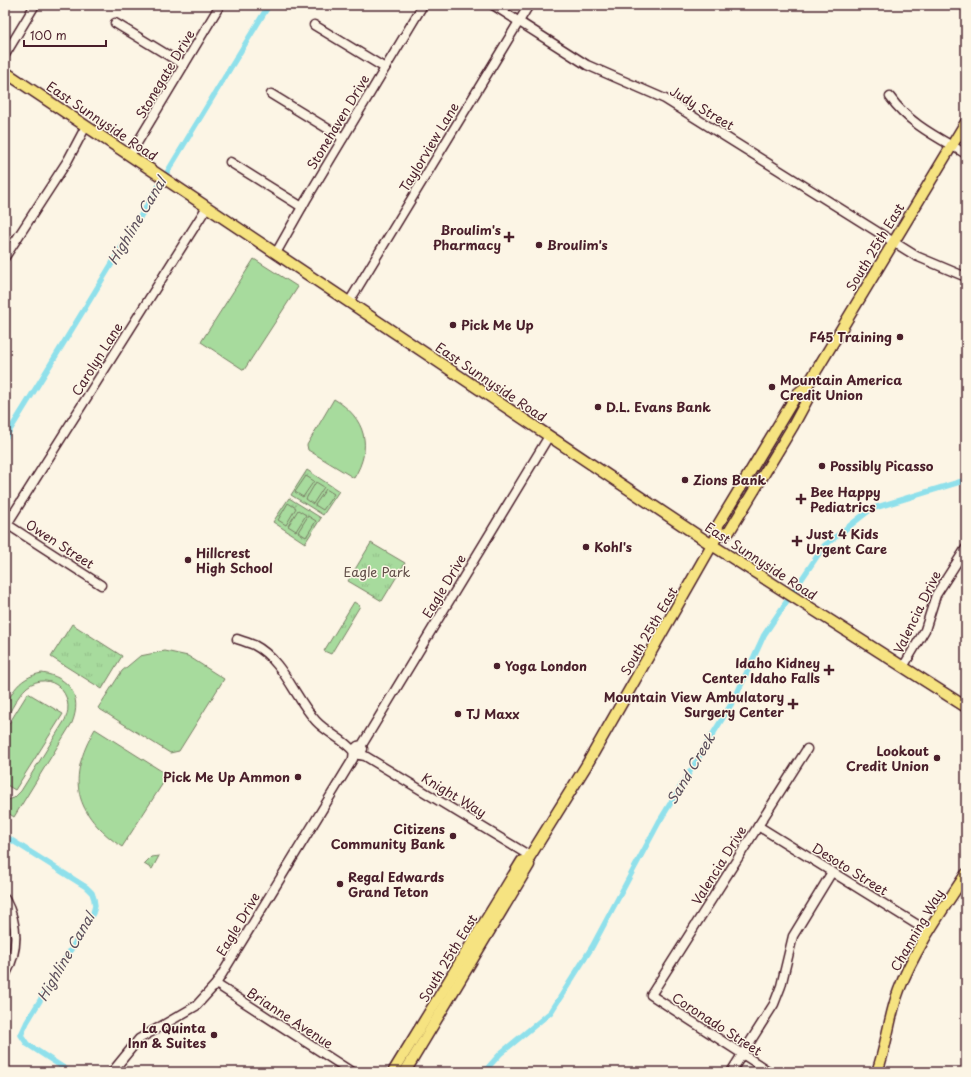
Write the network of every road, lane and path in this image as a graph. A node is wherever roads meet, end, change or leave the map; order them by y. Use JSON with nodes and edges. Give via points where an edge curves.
{"nodes":[{"id":1,"x":35,"y":5,"type":"edge"},
{"id":2,"x":220,"y":5,"type":"edge"},
{"id":3,"x":423,"y":5,"type":"edge"},
{"id":4,"x":493,"y":5,"type":"edge"},
{"id":5,"x":530,"y":5,"type":"edge"},
{"id":6,"x":519,"y":22,"type":"junction"},
{"id":7,"x":114,"y":23,"type":"dead end"},
{"id":8,"x":314,"y":25,"type":"dead end"},
{"id":9,"x":5,"y":55,"type":"edge"},
{"id":10,"x":184,"y":65,"type":"junction"},
{"id":11,"x":385,"y":68,"type":"junction"},
{"id":12,"x":6,"y":76,"type":"edge"},
{"id":13,"x":271,"y":94,"type":"dead end"},
{"id":14,"x":890,"y":97,"type":"dead end"},
{"id":15,"x":966,"y":122,"type":"edge"},
{"id":16,"x":86,"y":126,"type":"junction"},
{"id":17,"x":343,"y":138,"type":"junction"},
{"id":18,"x":952,"y":146,"type":"junction"},
{"id":19,"x":966,"y":154,"type":"edge"},
{"id":20,"x":130,"y":155,"type":"junction"},
{"id":21,"x":230,"y":162,"type":"dead end"},
{"id":22,"x":207,"y":207,"type":"junction"},
{"id":23,"x":302,"y":207,"type":"junction"},
{"id":24,"x":894,"y":242,"type":"junction"},
{"id":25,"x":276,"y":253,"type":"junction"},
{"id":26,"x":5,"y":257,"type":"edge"},
{"id":27,"x":966,"y":277,"type":"edge"},
{"id":28,"x":349,"y":302,"type":"junction"},
{"id":29,"x":807,"y":386,"type":"junction"},
{"id":30,"x":549,"y":436,"type":"junction"},
{"id":31,"x":6,"y":524,"type":"edge"},
{"id":32,"x":714,"y":541,"type":"junction"},
{"id":33,"x":966,"y":548,"type":"edge"},
{"id":34,"x":102,"y":585,"type":"dead end"},
{"id":35,"x":237,"y":639,"type":"dead end"},
{"id":36,"x":903,"y":667,"type":"junction"},
{"id":37,"x":966,"y":707,"type":"edge"},
{"id":38,"x":807,"y":749,"type":"dead end"},
{"id":39,"x":358,"y":751,"type":"junction"},
{"id":40,"x":758,"y":826,"type":"junction"},
{"id":41,"x":528,"y":858,"type":"junction"},
{"id":42,"x":832,"y":872,"type":"junction"},
{"id":43,"x":966,"y":874,"type":"edge"},
{"id":44,"x":5,"y":899,"type":"edge"},
{"id":45,"x":929,"y":932,"type":"junction"},
{"id":46,"x":460,"y":972,"type":"junction"},
{"id":47,"x":5,"y":976,"type":"edge"},
{"id":48,"x":216,"y":984,"type":"junction"},
{"id":49,"x":650,"y":995,"type":"joint"},
{"id":50,"x":405,"y":1053,"type":"junction"},
{"id":51,"x":743,"y":1054,"type":"junction"},
{"id":52,"x":112,"y":1072,"type":"edge"},
{"id":53,"x":352,"y":1072,"type":"edge"},
{"id":54,"x":393,"y":1072,"type":"edge"},
{"id":55,"x":399,"y":1072,"type":"edge"},
{"id":56,"x":405,"y":1072,"type":"edge"},
{"id":57,"x":731,"y":1072,"type":"edge"},
{"id":58,"x":770,"y":1072,"type":"edge"},
{"id":59,"x":877,"y":1072,"type":"edge"}],
"edges":[{"from":1,"to":9,"type":"street"},
{"from":2,"to":10,"type":"street","name":"Stonegate Drive"},
{"from":3,"to":11,"type":"street","name":"Stonehaven Drive"},
{"from":4,"to":6,"type":"street","name":"Judy Street"},
{"from":5,"to":6,"type":"street","name":"Taylorview Lane"},
{"from":6,"to":24,"type":"street","name":"Judy Street","via":[[587,64],[664,99]]},
{"from":6,"to":28,"type":"street","name":"Taylorview Lane"},
{"from":7,"to":10,"type":"street"},
{"from":8,"to":11,"type":"street"},
{"from":10,"to":20,"type":"street","name":"Stonegate Drive"},
{"from":11,"to":17,"type":"street","name":"Stonehaven Drive"},
{"from":12,"to":16,"type":"main road","name":"East Sunnyside Road"},
{"from":13,"to":17,"type":"street"},
{"from":14,"to":18,"type":"street","via":[[897,107],[914,121]]},
{"from":15,"to":18,"type":"main road","name":"South 25th East"},
{"from":16,"to":20,"type":"main road","name":"East Sunnyside Road"},
{"from":16,"to":26,"type":"street","via":[[68,160]]},
{"from":17,"to":23,"type":"street","name":"Stonehaven Drive"},
{"from":18,"to":19,"type":"street"},
{"from":18,"to":24,"type":"main road","name":"South 25th East"},
{"from":20,"to":22,"type":"main road","name":"East Sunnyside Road"},
{"from":21,"to":23,"type":"street"},
{"from":22,"to":25,"type":"main road","name":"East Sunnyside Road"},
{"from":22,"to":31,"type":"street","name":"Carolyn Lane"},
{"from":23,"to":25,"type":"street","name":"Stonehaven Drive"},
{"from":24,"to":27,"type":"street","name":"Judy Street","via":[[928,262]]},
{"from":24,"to":29,"type":"main road","name":"South 25th East"},
{"from":25,"to":28,"type":"main road","name":"East Sunnyside Road"},
{"from":28,"to":30,"type":"main road","name":"East Sunnyside Road"},
{"from":29,"to":32,"type":"main road","name":"South 25th East","via":[[797,394],[774,431],[718,525]]},
{"from":29,"to":32,"type":"main road","name":"South 25th East","via":[[807,400],[771,465],[729,532]]},
{"from":30,"to":32,"type":"main road","name":"East Sunnyside Road"},
{"from":30,"to":39,"type":"street","name":"Eagle Drive"},
{"from":31,"to":34,"type":"street","name":"Owen Street"},
{"from":32,"to":36,"type":"main road","name":"East Sunnyside Road","via":[[786,593]]},
{"from":32,"to":41,"type":"main road","name":"South 25th East","via":[[586,766]]},
{"from":33,"to":36,"type":"street","name":"Valencia Drive","via":[[936,595],[925,630]]},
{"from":35,"to":39,"type":"street","name":"Knight Way","via":[[254,645],[266,654],[316,722]]},
{"from":36,"to":37,"type":"main road","name":"East Sunnyside Road"},
{"from":38,"to":40,"type":"street","name":"Valencia Drive"},
{"from":39,"to":41,"type":"street","name":"Knight Way"},
{"from":39,"to":48,"type":"street","name":"Eagle Drive"},
{"from":40,"to":42,"type":"street","name":"Desoto Street"},
{"from":40,"to":49,"type":"street","name":"Valencia Drive"},
{"from":41,"to":46,"type":"main road","name":"South 25th East","via":[[522,861]]},
{"from":42,"to":45,"type":"street","name":"Desoto Street"},
{"from":42,"to":51,"type":"street","via":[[793,936],[778,995]]},
{"from":43,"to":45,"type":"main road","name":"Channing Way"},
{"from":44,"to":47,"type":"street","via":[[11,912],[17,940],[14,956]]},
{"from":45,"to":59,"type":"main road","name":"Channing Way","via":[[898,991]]},
{"from":46,"to":50,"type":"main road","name":"South 25th East"},
{"from":46,"to":56,"type":"main road","name":"South 25th East"},
{"from":48,"to":52,"type":"street","name":"Eagle Drive","via":[[196,1006],[139,1039]]},
{"from":48,"to":53,"type":"street","name":"Brianne Avenue"},
{"from":49,"to":51,"type":"street","name":"Coronado Street"},
{"from":50,"to":54,"type":"main road","name":"South 25th East"},
{"from":50,"to":55,"type":"main road"},
{"from":51,"to":57,"type":"street"},
{"from":51,"to":58,"type":"street","name":"Coronado Street"}]}
